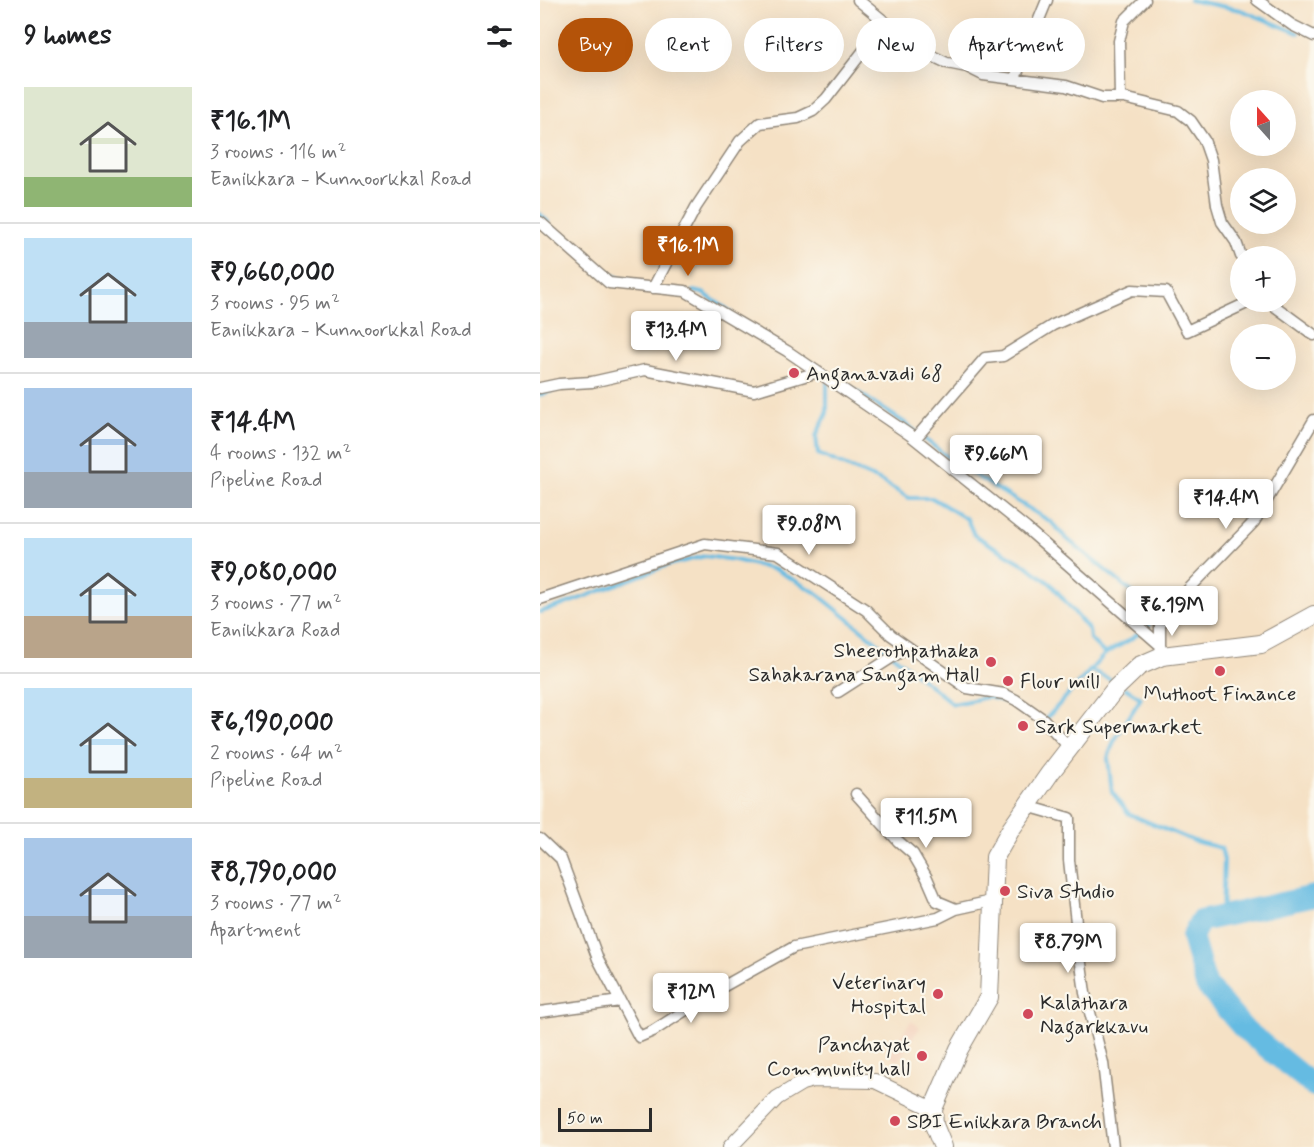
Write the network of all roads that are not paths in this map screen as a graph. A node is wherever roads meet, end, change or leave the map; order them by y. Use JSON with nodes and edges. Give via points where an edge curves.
{"nodes":[{"id":1,"x":858,"y":0,"type":"edge"},
{"id":2,"x":1047,"y":0,"type":"edge"},
{"id":3,"x":1145,"y":0,"type":"edge"},
{"id":4,"x":1257,"y":0,"type":"edge"},
{"id":5,"x":879,"y":18,"type":"edge"},
{"id":6,"x":1314,"y":36,"type":"edge"},
{"id":7,"x":936,"y":58,"type":"edge"},
{"id":8,"x":856,"y":60,"type":"edge"},
{"id":9,"x":1015,"y":78,"type":"junction"},
{"id":10,"x":1120,"y":98,"type":"junction"},
{"id":11,"x":540,"y":222,"type":"edge"},
{"id":12,"x":1237,"y":246,"type":"edge"},
{"id":13,"x":653,"y":288,"type":"junction"},
{"id":14,"x":1230,"y":311,"type":"edge"},
{"id":15,"x":1283,"y":312,"type":"edge"},
{"id":16,"x":1314,"y":335,"type":"edge"},
{"id":17,"x":819,"y":373,"type":"junction"},
{"id":18,"x":540,"y":390,"type":"edge"},
{"id":19,"x":1314,"y":420,"type":"edge"},
{"id":20,"x":915,"y":439,"type":"junction"},
{"id":21,"x":540,"y":598,"type":"edge"},
{"id":22,"x":1312,"y":620,"type":"edge"},
{"id":23,"x":908,"y":647,"type":"junction"},
{"id":24,"x":1161,"y":650,"type":"junction"},
{"id":25,"x":838,"y":692,"type":"dead end"},
{"id":26,"x":1070,"y":748,"type":"junction"},
{"id":27,"x":856,"y":794,"type":"dead end"},
{"id":28,"x":1027,"y":806,"type":"junction"},
{"id":29,"x":540,"y":839,"type":"edge"},
{"id":30,"x":992,"y":901,"type":"junction"},
{"id":31,"x":956,"y":909,"type":"junction"},
{"id":32,"x":620,"y":1001,"type":"junction"},
{"id":33,"x":540,"y":1012,"type":"edge"},
{"id":34,"x":933,"y":1108,"type":"junction"},
{"id":35,"x":730,"y":1147,"type":"edge"},
{"id":36,"x":943,"y":1147,"type":"edge"},
{"id":37,"x":1113,"y":1147,"type":"edge"}],
"edges":[{"from":1,"to":5,"type":"street"},
{"from":2,"to":9,"type":"street"},
{"from":3,"to":10,"type":"street","via":[[1124,21],[1119,41]]},
{"from":4,"to":6,"type":"street"},
{"from":7,"to":9,"type":"street","via":[[967,66],[983,75]]},
{"from":8,"to":13,"type":"street","via":[[813,111],[798,118],[760,123],[740,141],[696,207]]},
{"from":9,"to":10,"type":"street","via":[[1066,86],[1102,98]]},
{"from":10,"to":12,"type":"street","via":[[1178,111],[1191,121],[1211,160],[1222,222]]},
{"from":11,"to":13,"type":"street","via":[[609,283]]},
{"from":13,"to":17,"type":"street","via":[[685,291]]},
{"from":14,"to":20,"type":"street","via":[[1187,331],[1166,292],[1132,290],[1053,325],[1003,356],[985,358]]},
{"from":15,"to":16,"type":"street"},
{"from":17,"to":18,"type":"street","via":[[754,391],[645,370]]},
{"from":17,"to":20,"type":"street"},
{"from":19,"to":24,"type":"street","via":[[1254,522],[1160,622]]},
{"from":20,"to":24,"type":"street","via":[[1026,528],[1137,624]]},
{"from":21,"to":23,"type":"street","via":[[705,544],[778,553],[866,610]]},
{"from":22,"to":24,"type":"main road","via":[[1260,644]]},
{"from":23,"to":25,"type":"street"},
{"from":23,"to":26,"type":"street","via":[[967,688],[1004,694],[1043,718]]},
{"from":24,"to":26,"type":"main road","via":[[1120,683]]},
{"from":26,"to":28,"type":"main road"},
{"from":27,"to":31,"type":"street","via":[[912,854],[937,901]]},
{"from":28,"to":30,"type":"main road","via":[[995,857]]},
{"from":28,"to":37,"type":"street","via":[[1069,818],[1069,860],[1079,949],[1085,993],[1103,1063]]},
{"from":29,"to":32,"type":"street","via":[[561,859],[598,959]]},
{"from":30,"to":31,"type":"street"},
{"from":30,"to":34,"type":"main road","via":[[989,997],[959,1049]]},
{"from":31,"to":32,"type":"street","via":[[938,918],[794,947],[643,1036],[639,1037]]},
{"from":32,"to":33,"type":"street"},
{"from":34,"to":35,"type":"street","via":[[875,1081],[813,1080],[777,1098]]},
{"from":34,"to":36,"type":"main road","via":[[934,1125]]}]}
